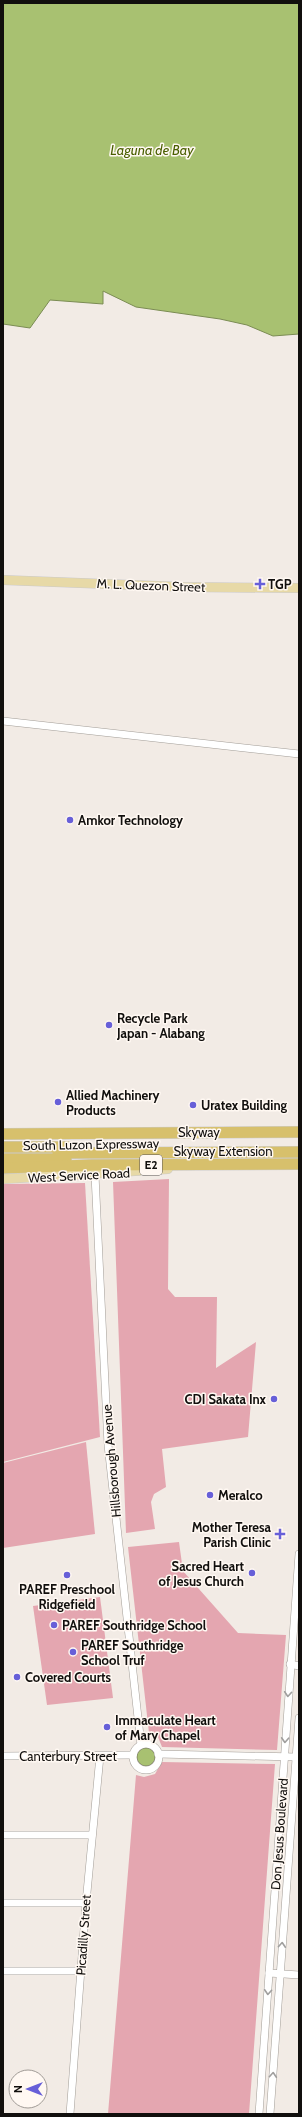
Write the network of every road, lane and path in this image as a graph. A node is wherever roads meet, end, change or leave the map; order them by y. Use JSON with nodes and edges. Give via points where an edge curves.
{"nodes":[{"id":1,"x":3,"y":580,"type":"edge"},
{"id":2,"x":299,"y":588,"type":"edge"},
{"id":3,"x":3,"y":721,"type":"edge"},
{"id":4,"x":299,"y":754,"type":"edge"},
{"id":5,"x":299,"y":1127,"type":"edge"},
{"id":6,"x":299,"y":1132,"type":"edge"},
{"id":7,"x":3,"y":1133,"type":"edge"},
{"id":8,"x":299,"y":1140,"type":"edge"},
{"id":9,"x":3,"y":1141,"type":"edge"},
{"id":10,"x":299,"y":1146,"type":"edge"},
{"id":11,"x":3,"y":1147,"type":"edge"},
{"id":12,"x":299,"y":1152,"type":"edge"},
{"id":13,"x":3,"y":1154,"type":"edge"},
{"id":14,"x":299,"y":1157,"type":"edge"},
{"id":15,"x":3,"y":1159,"type":"edge"},
{"id":16,"x":299,"y":1164,"type":"edge"},
{"id":17,"x":3,"y":1168,"type":"edge"},
{"id":18,"x":299,"y":1168,"type":"edge"},
{"id":19,"x":95,"y":1175,"type":"junction"},
{"id":20,"x":3,"y":1179,"type":"edge"},
{"id":21,"x":299,"y":1554,"type":"edge"},
{"id":22,"x":290,"y":1664,"type":"junction"},
{"id":23,"x":299,"y":1666,"type":"edge"},
{"id":24,"x":299,"y":1718,"type":"edge"},
{"id":25,"x":286,"y":1723,"type":"junction"},
{"id":26,"x":299,"y":1724,"type":"edge"},
{"id":27,"x":141,"y":1745,"type":"junction"},
{"id":28,"x":158,"y":1754,"type":"junction"},
{"id":29,"x":3,"y":1756,"type":"edge"},
{"id":30,"x":100,"y":1756,"type":"junction"},
{"id":31,"x":133,"y":1756,"type":"junction"},
{"id":32,"x":296,"y":1757,"type":"junction"},
{"id":33,"x":284,"y":1758,"type":"junction"},
{"id":34,"x":3,"y":1835,"type":"edge"},
{"id":35,"x":92,"y":1835,"type":"junction"},
{"id":36,"x":3,"y":1903,"type":"edge"},
{"id":37,"x":86,"y":1903,"type":"junction"},
{"id":38,"x":272,"y":1930,"type":"junction"},
{"id":39,"x":283,"y":1931,"type":"junction"},
{"id":40,"x":3,"y":1971,"type":"edge"},
{"id":41,"x":81,"y":1971,"type":"junction"},
{"id":42,"x":269,"y":1973,"type":"junction"},
{"id":43,"x":280,"y":1974,"type":"junction"},
{"id":44,"x":299,"y":1975,"type":"edge"},
{"id":45,"x":70,"y":2114,"type":"edge"},
{"id":46,"x":259,"y":2114,"type":"edge"},
{"id":47,"x":270,"y":2114,"type":"edge"}],
"edges":[{"from":1,"to":2,"type":"main road","name":"M. L. Quezon Street","via":[[184,587]]},
{"from":3,"to":4,"type":"street"},
{"from":5,"to":7,"type":"main road"},
{"from":6,"to":7,"type":"highway","name":"Skyway Extension"},
{"from":8,"to":9,"type":"highway","name":"South Luzon Expressway","number":"E2"},
{"from":10,"to":11,"type":"highway","name":"Skyway","number":"E2"},
{"from":12,"to":13,"type":"highway","name":"Skyway","number":"E2"},
{"from":14,"to":15,"type":"highway","name":"South Luzon Expressway","number":"E2"},
{"from":16,"to":17,"type":"highway","name":"Skyway Extension","number":"E2"},
{"from":18,"to":19,"type":"main road","name":"West Service Road","via":[[177,1169]]},
{"from":19,"to":20,"type":"main road","name":"West Service Road"},
{"from":19,"to":27,"type":"street","name":"Hillsborough Avenue","via":[[108,1446]]},
{"from":21,"to":22,"type":"street","name":"Don Jesus Boulevard"},
{"from":22,"to":23,"type":"street"},
{"from":22,"to":25,"type":"street","name":"Don Jesus Boulevard","one_way":true},
{"from":24,"to":26,"type":"street","name":"Don Jesus Boulevard"},
{"from":25,"to":26,"type":"street"},
{"from":25,"to":33,"type":"street","name":"Don Jesus Boulevard","one_way":true},
{"from":26,"to":32,"type":"street","name":"Don Jesus Boulevard"},
{"from":27,"to":28,"type":"street","via":[[154,1746]]},
{"from":27,"to":31,"type":"street"},
{"from":28,"to":31,"type":"street","via":[[157,1763],[146,1769],[138,1767]]},
{"from":28,"to":33,"type":"street"},
{"from":29,"to":30,"type":"street","name":"Canterbury Street"},
{"from":30,"to":31,"type":"street","name":"Canterbury Street"},
{"from":30,"to":35,"type":"street","name":"Picadilly Street"},
{"from":32,"to":33,"type":"street"},
{"from":32,"to":39,"type":"street","name":"Don Jesus Boulevard"},
{"from":33,"to":38,"type":"street","name":"Don Jesus Boulevard"},
{"from":34,"to":35,"type":"street"},
{"from":35,"to":37,"type":"street","name":"Picadilly Street"},
{"from":36,"to":37,"type":"street"},
{"from":37,"to":41,"type":"street","name":"Picadilly Street"},
{"from":38,"to":39,"type":"street"},
{"from":38,"to":42,"type":"street","name":"Don Jesus Boulevard"},
{"from":43,"to":39,"type":"street","name":"Don Jesus Boulevard","one_way":true},
{"from":40,"to":41,"type":"street"},
{"from":41,"to":45,"type":"street","name":"Picadilly Street"},
{"from":42,"to":43,"type":"street"},
{"from":42,"to":46,"type":"street","name":"Don Jesus Boulevard","one_way":true},
{"from":43,"to":44,"type":"street"},
{"from":47,"to":43,"type":"street","name":"Don Jesus Boulevard","one_way":true}]}
